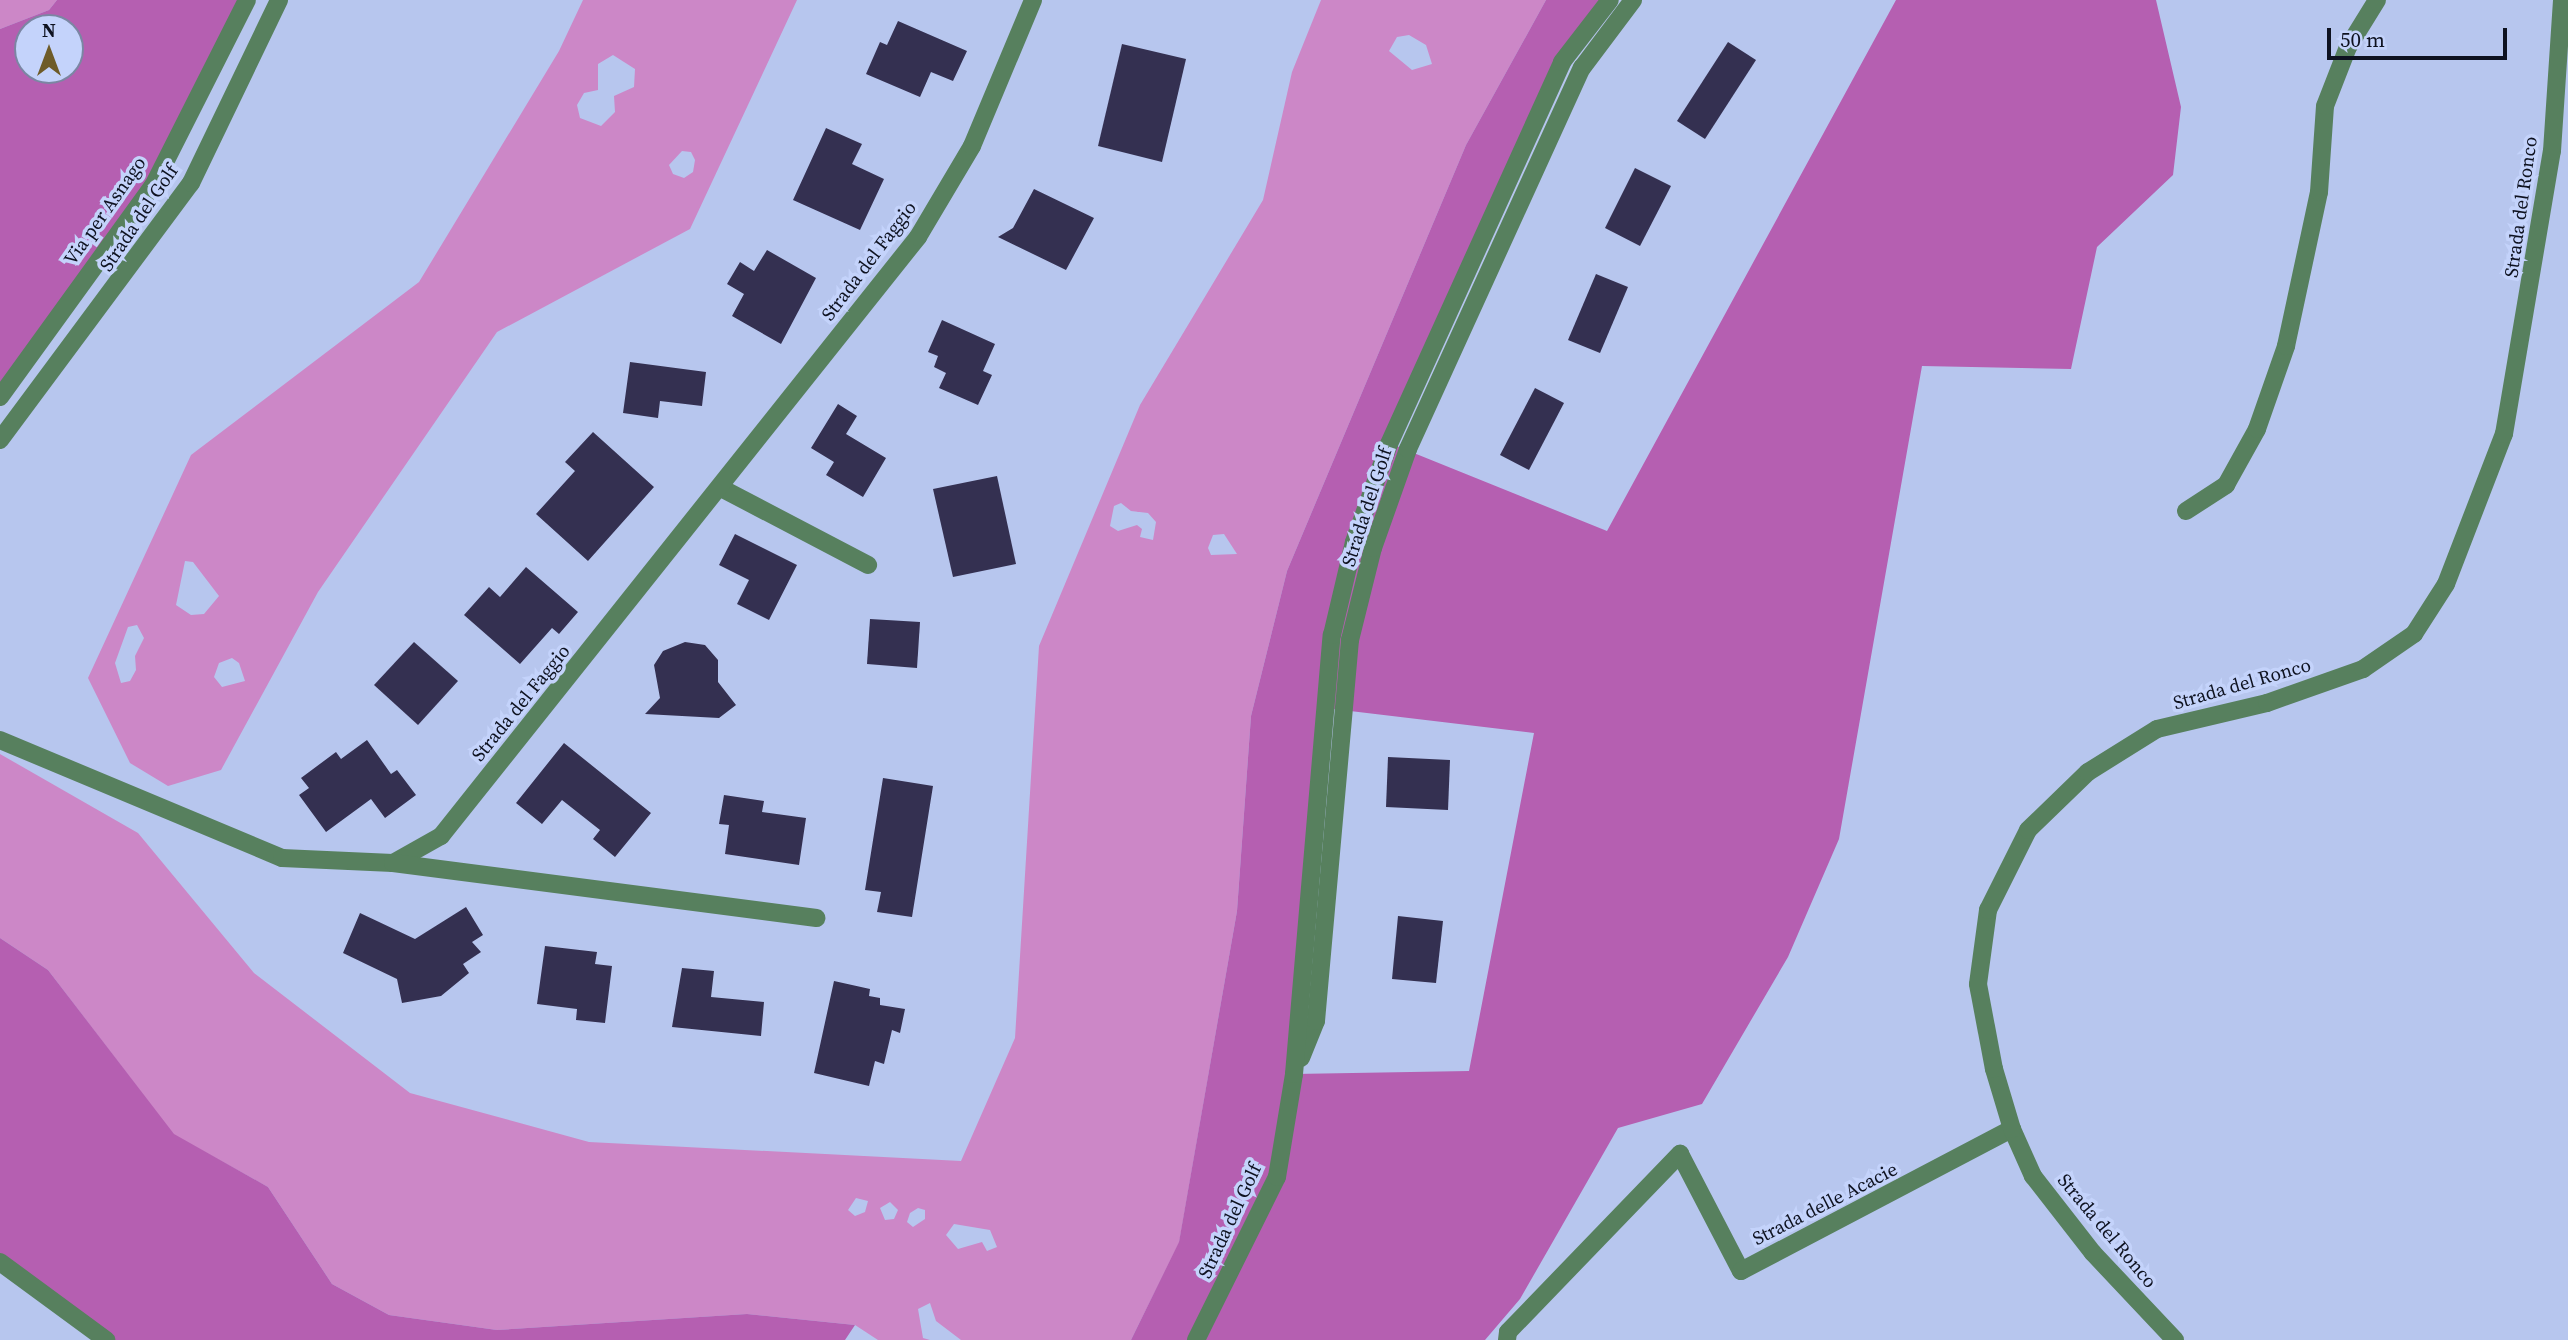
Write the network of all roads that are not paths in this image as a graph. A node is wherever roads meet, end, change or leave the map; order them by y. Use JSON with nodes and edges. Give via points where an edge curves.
{"nodes":[{"id":1,"x":247,"y":0,"type":"edge"},
{"id":2,"x":279,"y":0,"type":"edge"},
{"id":3,"x":1033,"y":0,"type":"edge"},
{"id":4,"x":1610,"y":0,"type":"edge"},
{"id":5,"x":1633,"y":0,"type":"edge"},
{"id":6,"x":2377,"y":0,"type":"edge"},
{"id":7,"x":2562,"y":0,"type":"edge"},
{"id":8,"x":0,"y":397,"type":"edge"},
{"id":9,"x":0,"y":440,"type":"edge"},
{"id":10,"x":721,"y":488,"type":"junction"},
{"id":11,"x":2186,"y":511,"type":"dead end"},
{"id":12,"x":868,"y":565,"type":"dead end"},
{"id":13,"x":0,"y":740,"type":"edge"},
{"id":14,"x":393,"y":863,"type":"junction"},
{"id":15,"x":816,"y":918,"type":"dead end"},
{"id":16,"x":1294,"y":1074,"type":"junction"},
{"id":17,"x":2012,"y":1129,"type":"junction"},
{"id":18,"x":0,"y":1262,"type":"edge"},
{"id":19,"x":106,"y":1340,"type":"edge"},
{"id":20,"x":1196,"y":1340,"type":"edge"},
{"id":21,"x":1507,"y":1340,"type":"edge"},
{"id":22,"x":2175,"y":1340,"type":"edge"}],
"edges":[{"from":1,"to":8,"type":"street","name":"Via per Asnago","via":[[153,186]]},
{"from":2,"to":9,"type":"street","name":"Strada del Golf","via":[[191,183]]},
{"from":3,"to":10,"type":"street","name":"Strada del Faggio","via":[[972,146],[918,237]]},
{"from":4,"to":16,"type":"street","name":"Strada del Golf","via":[[1562,62],[1389,444],[1354,542],[1332,635]]},
{"from":5,"to":16,"type":"street","name":"Strada del Golf","via":[[1581,68],[1408,449],[1373,548],[1350,640],[1316,1021]]},
{"from":6,"to":11,"type":"street","via":[[2348,47],[2325,106],[2319,192],[2286,346],[2257,429],[2226,485]]},
{"from":7,"to":17,"type":"street","name":"Strada del Ronco","via":[[2552,151],[2504,435],[2446,584],[2414,634],[2364,669],[2267,703],[2157,729],[2088,772],[2028,830],[1988,910],[1978,984],[1994,1069]]},
{"from":10,"to":12,"type":"street"},
{"from":10,"to":14,"type":"street","name":"Strada del Faggio","via":[[441,836]]},
{"from":13,"to":14,"type":"street","via":[[282,859]]},
{"from":14,"to":15,"type":"street"},
{"from":16,"to":20,"type":"street","name":"Strada del Golf","via":[[1278,1177]]},
{"from":17,"to":21,"type":"street","name":"Strada delle Acacie","via":[[1741,1271],[1680,1154],[1508,1332]]},
{"from":17,"to":22,"type":"street","name":"Strada del Ronco","via":[[2033,1176],[2093,1252]]},
{"from":18,"to":19,"type":"street"}]}
